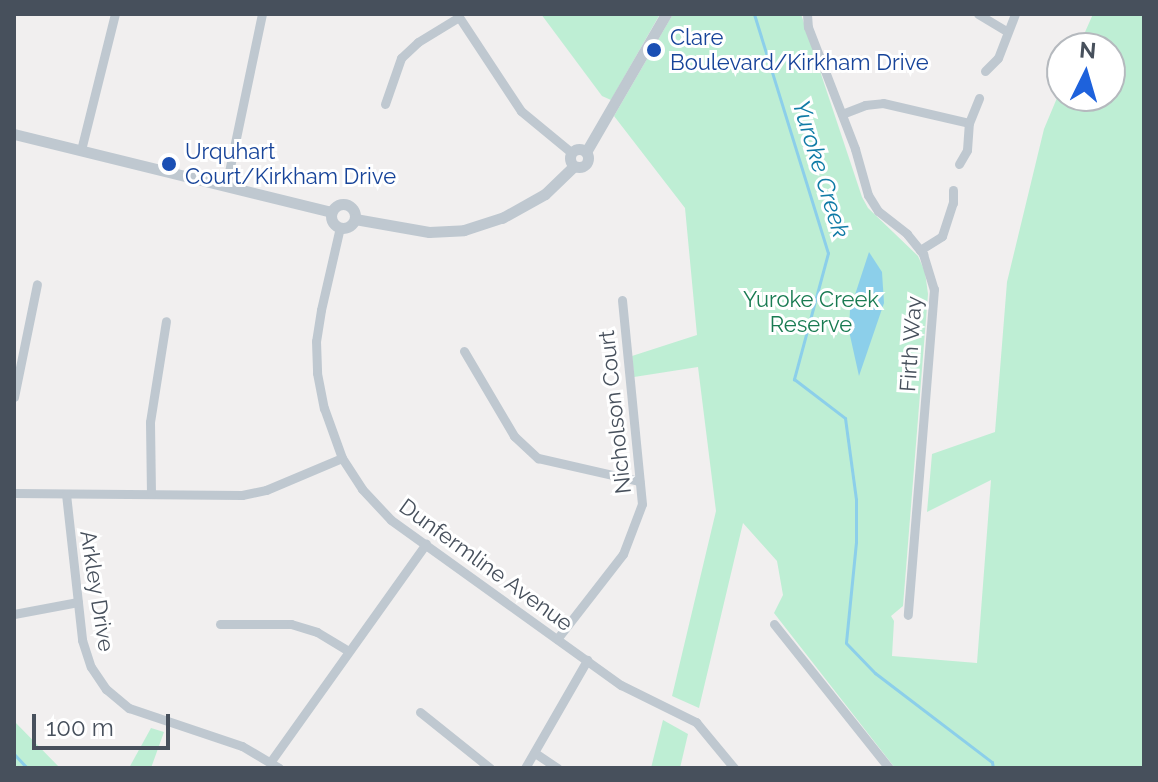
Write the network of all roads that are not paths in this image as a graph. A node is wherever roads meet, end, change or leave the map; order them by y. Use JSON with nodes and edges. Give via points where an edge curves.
{"nodes":[{"id":1,"x":115,"y":14,"type":"edge"},
{"id":2,"x":262,"y":14,"type":"edge"},
{"id":3,"x":666,"y":14,"type":"edge"},
{"id":4,"x":807,"y":14,"type":"edge"},
{"id":5,"x":978,"y":14,"type":"edge"},
{"id":6,"x":1015,"y":14,"type":"edge"},
{"id":7,"x":458,"y":16,"type":"edge"},
{"id":8,"x":1006,"y":31,"type":"junction"},
{"id":9,"x":985,"y":71,"type":"dead end"},
{"id":10,"x":979,"y":98,"type":"dead end"},
{"id":11,"x":385,"y":104,"type":"dead end"},
{"id":12,"x":842,"y":114,"type":"junction"},
{"id":13,"x":969,"y":123,"type":"junction"},
{"id":14,"x":14,"y":134,"type":"edge"},
{"id":15,"x":81,"y":150,"type":"junction"},
{"id":16,"x":586,"y":152,"type":"junction"},
{"id":17,"x":572,"y":153,"type":"junction"},
{"id":18,"x":959,"y":164,"type":"dead end"},
{"id":19,"x":574,"y":166,"type":"junction"},
{"id":20,"x":226,"y":186,"type":"junction"},
{"id":21,"x":953,"y":190,"type":"dead end"},
{"id":22,"x":332,"y":212,"type":"junction"},
{"id":23,"x":355,"y":219,"type":"junction"},
{"id":24,"x":340,"y":227,"type":"junction"},
{"id":25,"x":920,"y":250,"type":"junction"},
{"id":26,"x":37,"y":284,"type":"dead end"},
{"id":27,"x":622,"y":300,"type":"dead end"},
{"id":28,"x":166,"y":321,"type":"dead end"},
{"id":29,"x":464,"y":351,"type":"dead end"},
{"id":30,"x":14,"y":397,"type":"edge"},
{"id":31,"x":342,"y":458,"type":"junction"},
{"id":32,"x":639,"y":481,"type":"junction"},
{"id":33,"x":14,"y":493,"type":"edge"},
{"id":34,"x":66,"y":494,"type":"junction"},
{"id":35,"x":151,"y":494,"type":"junction"},
{"id":36,"x":426,"y":544,"type":"junction"},
{"id":37,"x":78,"y":602,"type":"junction"},
{"id":38,"x":14,"y":614,"type":"edge"},
{"id":39,"x":908,"y":615,"type":"dead end"},
{"id":40,"x":773,"y":623,"type":"dead end"},
{"id":41,"x":220,"y":624,"type":"dead end"},
{"id":42,"x":557,"y":639,"type":"junction"},
{"id":43,"x":349,"y":651,"type":"junction"},
{"id":44,"x":587,"y":660,"type":"junction"},
{"id":45,"x":420,"y":712,"type":"dead end"},
{"id":46,"x":535,"y":753,"type":"junction"},
{"id":47,"x":275,"y":765,"type":"edge"},
{"id":48,"x":490,"y":768,"type":"edge"},
{"id":49,"x":525,"y":768,"type":"edge"},
{"id":50,"x":557,"y":768,"type":"edge"},
{"id":51,"x":734,"y":768,"type":"edge"},
{"id":52,"x":889,"y":768,"type":"edge"}],
"edges":[{"from":1,"to":15,"type":"street"},
{"from":2,"to":20,"type":"street"},
{"from":3,"to":16,"type":"street"},
{"from":4,"to":12,"type":"street","name":"Firth Way"},
{"from":5,"to":8,"type":"street"},
{"from":6,"to":8,"type":"street"},
{"from":7,"to":11,"type":"street","via":[[401,58]]},
{"from":7,"to":17,"type":"street","via":[[521,111]]},
{"from":8,"to":9,"type":"street","via":[[998,58]]},
{"from":10,"to":13,"type":"street"},
{"from":12,"to":13,"type":"street","via":[[883,103]]},
{"from":12,"to":25,"type":"street","name":"Firth Way","via":[[868,195]]},
{"from":13,"to":18,"type":"street","via":[[967,150]]},
{"from":14,"to":15,"type":"street"},
{"from":15,"to":20,"type":"street"},
{"from":16,"to":17,"type":"street"},
{"from":16,"to":19,"type":"street","via":[[587,164]]},
{"from":17,"to":19,"type":"street"},
{"from":19,"to":23,"type":"street","via":[[545,194],[502,218],[464,230],[429,232]]},
{"from":20,"to":22,"type":"street"},
{"from":21,"to":25,"type":"street","via":[[942,236]]},
{"from":22,"to":23,"type":"street","via":[[346,204]]},
{"from":22,"to":24,"type":"street"},
{"from":23,"to":24,"type":"street"},
{"from":24,"to":31,"type":"street","name":"Dunfermline Avenue","via":[[316,341],[324,408]]},
{"from":25,"to":39,"type":"street","name":"Firth Way","via":[[934,289]]},
{"from":26,"to":30,"type":"street"},
{"from":27,"to":32,"type":"street","name":"Nicholson Court"},
{"from":28,"to":35,"type":"street","via":[[150,422]]},
{"from":29,"to":32,"type":"street","via":[[514,436],[538,458]]},
{"from":31,"to":35,"type":"street","via":[[242,495]]},
{"from":31,"to":36,"type":"street","name":"Dunfermline Avenue","via":[[381,509]]},
{"from":32,"to":42,"type":"street","name":"Nicholson Court","via":[[642,504],[623,554]]},
{"from":33,"to":34,"type":"street"},
{"from":34,"to":35,"type":"street"},
{"from":34,"to":37,"type":"street","name":"Arkley Drive"},
{"from":36,"to":42,"type":"street","name":"Dunfermline Avenue"},
{"from":36,"to":43,"type":"street"},
{"from":37,"to":38,"type":"street"},
{"from":37,"to":47,"type":"street","name":"Arkley Drive","via":[[82,640],[106,689],[129,708],[213,735]]},
{"from":40,"to":52,"type":"street"},
{"from":41,"to":43,"type":"street","via":[[291,624]]},
{"from":42,"to":44,"type":"street","name":"Dunfermline Avenue"},
{"from":43,"to":47,"type":"street"},
{"from":44,"to":46,"type":"street"},
{"from":44,"to":51,"type":"street","name":"Dunfermline Avenue","via":[[621,685],[696,722]]},
{"from":45,"to":48,"type":"street"},
{"from":46,"to":49,"type":"street"},
{"from":46,"to":50,"type":"street"}]}
